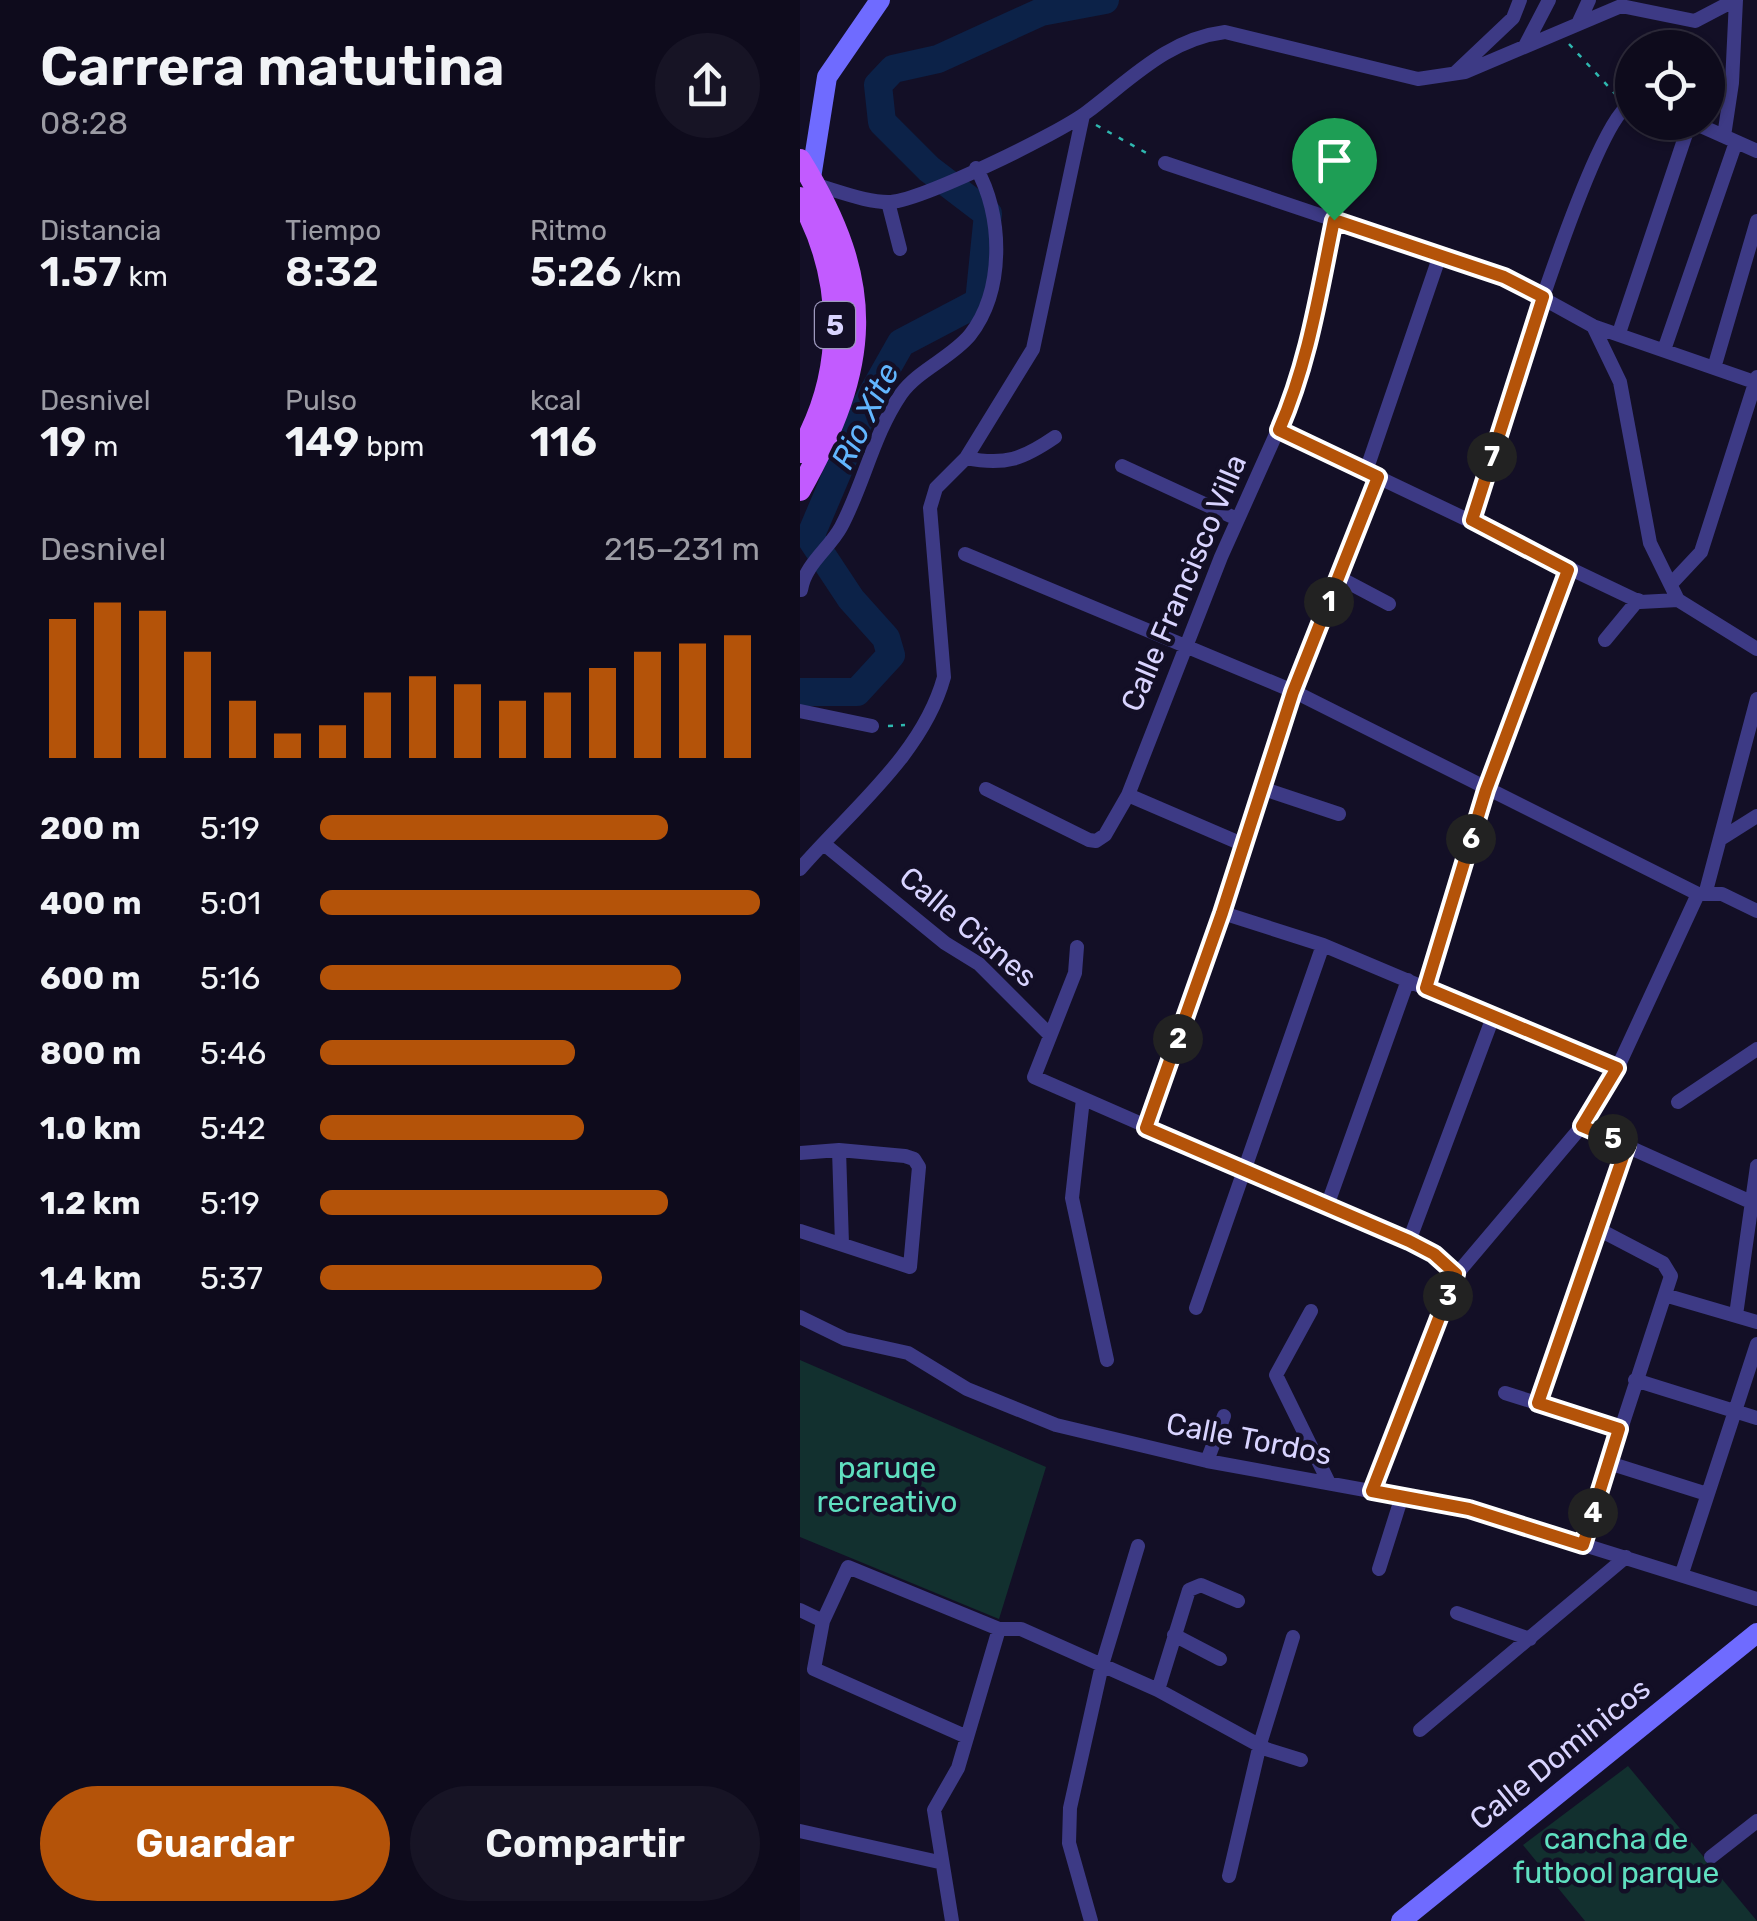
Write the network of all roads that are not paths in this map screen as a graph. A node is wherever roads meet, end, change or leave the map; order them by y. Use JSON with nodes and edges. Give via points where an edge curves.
{"nodes":[{"id":1,"x":880,"y":0,"type":"edge"},
{"id":2,"x":1520,"y":0,"type":"edge"},
{"id":3,"x":1549,"y":0,"type":"edge"},
{"id":4,"x":1589,"y":0,"type":"edge"},
{"id":5,"x":1736,"y":0,"type":"edge"},
{"id":6,"x":1578,"y":24,"type":"junction"},
{"id":7,"x":1525,"y":46,"type":"junction"},
{"id":8,"x":1451,"y":76,"type":"junction"},
{"id":9,"x":1083,"y":115,"type":"junction"},
{"id":10,"x":1615,"y":120,"type":"edge"},
{"id":11,"x":1725,"y":137,"type":"edge"},
{"id":12,"x":1730,"y":139,"type":"junction"},
{"id":13,"x":1685,"y":140,"type":"edge"},
{"id":14,"x":1757,"y":151,"type":"edge"},
{"id":15,"x":1165,"y":163,"type":"road end"},
{"id":16,"x":970,"y":170,"type":"junction"},
{"id":17,"x":807,"y":180,"type":"edge"},
{"id":18,"x":888,"y":202,"type":"junction"},
{"id":19,"x":1334,"y":220,"type":"junction"},
{"id":20,"x":1757,"y":221,"type":"edge"},
{"id":21,"x":806,"y":225,"type":"edge"},
{"id":22,"x":900,"y":249,"type":"dead end"},
{"id":23,"x":1440,"y":255,"type":"junction"},
{"id":24,"x":1543,"y":297,"type":"junction"},
{"id":25,"x":1593,"y":326,"type":"junction"},
{"id":26,"x":1619,"y":333,"type":"junction"},
{"id":27,"x":1664,"y":350,"type":"junction"},
{"id":28,"x":1714,"y":368,"type":"junction"},
{"id":29,"x":1756,"y":381,"type":"edge"},
{"id":30,"x":1279,"y":430,"type":"junction"},
{"id":31,"x":1054,"y":437,"type":"dead end"},
{"id":32,"x":800,"y":452,"type":"edge"},
{"id":33,"x":966,"y":458,"type":"junction"},
{"id":34,"x":1122,"y":466,"type":"dead end"},
{"id":35,"x":1372,"y":474,"type":"junction"},
{"id":36,"x":800,"y":490,"type":"edge"},
{"id":37,"x":1237,"y":518,"type":"junction"},
{"id":38,"x":1472,"y":520,"type":"junction"},
{"id":39,"x":966,"y":554,"type":"dead end"},
{"id":40,"x":1568,"y":570,"type":"junction"},
{"id":41,"x":1338,"y":577,"type":"junction"},
{"id":42,"x":1671,"y":584,"type":"junction"},
{"id":43,"x":801,"y":590,"type":"edge"},
{"id":44,"x":1638,"y":600,"type":"junction"},
{"id":45,"x":1678,"y":600,"type":"junction"},
{"id":46,"x":1390,"y":604,"type":"dead end"},
{"id":47,"x":1605,"y":640,"type":"dead end"},
{"id":48,"x":1185,"y":646,"type":"junction"},
{"id":49,"x":1757,"y":649,"type":"edge"},
{"id":50,"x":1293,"y":692,"type":"junction"},
{"id":51,"x":1757,"y":699,"type":"edge"},
{"id":52,"x":800,"y":711,"type":"edge"},
{"id":53,"x":872,"y":726,"type":"road end"},
{"id":54,"x":1261,"y":788,"type":"junction"},
{"id":55,"x":986,"y":789,"type":"dead end"},
{"id":56,"x":1486,"y":790,"type":"junction"},
{"id":57,"x":1128,"y":794,"type":"junction"},
{"id":58,"x":1340,"y":814,"type":"dead end"},
{"id":59,"x":1757,"y":816,"type":"edge"},
{"id":60,"x":1722,"y":838,"type":"junction"},
{"id":61,"x":824,"y":844,"type":"junction"},
{"id":62,"x":1242,"y":844,"type":"junction"},
{"id":63,"x":800,"y":869,"type":"edge"},
{"id":64,"x":1702,"y":893,"type":"junction"},
{"id":65,"x":1757,"y":911,"type":"edge"},
{"id":66,"x":1222,"y":913,"type":"junction"},
{"id":67,"x":1323,"y":945,"type":"junction"},
{"id":68,"x":1077,"y":947,"type":"dead end"},
{"id":69,"x":1408,"y":980,"type":"junction"},
{"id":70,"x":1426,"y":988,"type":"junction"},
{"id":71,"x":1494,"y":1017,"type":"junction"},
{"id":72,"x":1048,"y":1034,"type":"junction"},
{"id":73,"x":1757,"y":1049,"type":"edge"},
{"id":74,"x":1617,"y":1068,"type":"junction"},
{"id":75,"x":1082,"y":1099,"type":"junction"},
{"id":76,"x":1678,"y":1102,"type":"dead end"},
{"id":77,"x":1582,"y":1126,"type":"junction"},
{"id":78,"x":1146,"y":1128,"type":"junction"},
{"id":79,"x":1627,"y":1145,"type":"junction"},
{"id":80,"x":839,"y":1150,"type":"junction"},
{"id":81,"x":800,"y":1153,"type":"edge"},
{"id":82,"x":1757,"y":1166,"type":"edge"},
{"id":83,"x":1242,"y":1169,"type":"junction"},
{"id":84,"x":1751,"y":1202,"type":"junction"},
{"id":85,"x":1327,"y":1206,"type":"junction"},
{"id":86,"x":1598,"y":1229,"type":"junction"},
{"id":87,"x":800,"y":1231,"type":"edge"},
{"id":88,"x":1409,"y":1241,"type":"junction"},
{"id":89,"x":842,"y":1244,"type":"junction"},
{"id":90,"x":1456,"y":1274,"type":"junction"},
{"id":91,"x":1668,"y":1296,"type":"junction"},
{"id":92,"x":1196,"y":1308,"type":"dead end"},
{"id":93,"x":1311,"y":1311,"type":"dead end"},
{"id":94,"x":1736,"y":1315,"type":"junction"},
{"id":95,"x":800,"y":1317,"type":"edge"},
{"id":96,"x":1757,"y":1322,"type":"edge"},
{"id":97,"x":1757,"y":1344,"type":"edge"},
{"id":98,"x":1107,"y":1360,"type":"dead end"},
{"id":99,"x":1635,"y":1380,"type":"junction"},
{"id":100,"x":1505,"y":1393,"type":"dead end"},
{"id":101,"x":1538,"y":1403,"type":"junction"},
{"id":102,"x":1732,"y":1410,"type":"junction"},
{"id":103,"x":1224,"y":1416,"type":"dead end"},
{"id":104,"x":1757,"y":1418,"type":"edge"},
{"id":105,"x":1619,"y":1429,"type":"junction"},
{"id":106,"x":1207,"y":1460,"type":"junction"},
{"id":107,"x":1609,"y":1463,"type":"junction"},
{"id":108,"x":1329,"y":1483,"type":"junction"},
{"id":109,"x":1372,"y":1491,"type":"junction"},
{"id":110,"x":1706,"y":1494,"type":"junction"},
{"id":111,"x":1402,"y":1496,"type":"junction"},
{"id":112,"x":1583,"y":1545,"type":"junction"},
{"id":113,"x":1138,"y":1546,"type":"dead end"},
{"id":114,"x":1626,"y":1557,"type":"junction"},
{"id":115,"x":1380,"y":1569,"type":"dead end"},
{"id":116,"x":1682,"y":1573,"type":"junction"},
{"id":117,"x":1756,"y":1596,"type":"edge"},
{"id":118,"x":1238,"y":1602,"type":"dead end"},
{"id":119,"x":800,"y":1610,"type":"edge"},
{"id":120,"x":1457,"y":1613,"type":"dead end"},
{"id":121,"x":823,"y":1621,"type":"junction"},
{"id":122,"x":999,"y":1629,"type":"junction"},
{"id":123,"x":1757,"y":1633,"type":"edge"},
{"id":124,"x":1174,"y":1635,"type":"junction"},
{"id":125,"x":1292,"y":1638,"type":"dead end"},
{"id":126,"x":1530,"y":1639,"type":"junction"},
{"id":127,"x":1220,"y":1659,"type":"dead end"},
{"id":128,"x":1102,"y":1665,"type":"junction"},
{"id":129,"x":1158,"y":1690,"type":"junction"},
{"id":130,"x":1420,"y":1730,"type":"dead end"},
{"id":131,"x":968,"y":1738,"type":"junction"},
{"id":132,"x":1260,"y":1744,"type":"junction"},
{"id":133,"x":1301,"y":1760,"type":"dead end"},
{"id":134,"x":1757,"y":1821,"type":"edge"},
{"id":135,"x":800,"y":1830,"type":"edge"},
{"id":136,"x":1712,"y":1857,"type":"dead end"},
{"id":137,"x":939,"y":1862,"type":"junction"},
{"id":138,"x":1229,"y":1876,"type":"dead end"},
{"id":139,"x":952,"y":1921,"type":"edge"},
{"id":140,"x":1091,"y":1921,"type":"edge"},
{"id":141,"x":1401,"y":1921,"type":"edge"}],
"edges":[{"from":1,"to":17,"type":"street","via":[[828,77]]},
{"from":2,"to":8,"type":"street","via":[[1513,18]]},
{"from":3,"to":7,"type":"street"},
{"from":4,"to":6,"type":"street"},
{"from":5,"to":6,"type":"street","via":[[1696,21],[1621,6]]},
{"from":5,"to":12,"type":"street"},
{"from":6,"to":7,"type":"street"},
{"from":7,"to":8,"type":"street"},
{"from":8,"to":9,"type":"street","via":[[1392,74],[1225,32],[1177,46]]},
{"from":9,"to":16,"type":"street"},
{"from":9,"to":33,"type":"street","via":[[1032,349]]},
{"from":10,"to":24,"type":"street"},
{"from":11,"to":12,"type":"street"},
{"from":12,"to":14,"type":"street"},
{"from":12,"to":27,"type":"street"},
{"from":13,"to":26,"type":"street"},
{"from":15,"to":19,"type":"street"},
{"from":16,"to":18,"type":"street"},
{"from":16,"to":43,"type":"street","via":[[989,190],[995,219],[993,270],[980,316],[970,336],[904,390]]},
{"from":17,"to":18,"type":"street"},
{"from":17,"to":21,"type":"main road","number":"5"},
{"from":17,"to":36,"type":"main road","number":"5","via":[[847,256],[856,323],[838,417]]},
{"from":18,"to":22,"type":"street"},
{"from":19,"to":23,"type":"street"},
{"from":19,"to":30,"type":"street","name":"Calle Francisco Villa","via":[[1312,334]]},
{"from":20,"to":28,"type":"street"},
{"from":21,"to":32,"type":"main road","number":"5","via":[[828,262],[836,318],[826,391]]},
{"from":23,"to":24,"type":"street"},
{"from":23,"to":35,"type":"street"},
{"from":24,"to":25,"type":"street"},
{"from":24,"to":38,"type":"street"},
{"from":25,"to":26,"type":"street"},
{"from":25,"to":42,"type":"street","via":[[1620,382],[1650,544]]},
{"from":26,"to":27,"type":"street"},
{"from":27,"to":28,"type":"street"},
{"from":28,"to":29,"type":"street"},
{"from":29,"to":42,"type":"street","via":[[1700,552]]},
{"from":30,"to":35,"type":"street"},
{"from":30,"to":37,"type":"street","name":"Calle Francisco Villa"},
{"from":31,"to":33,"type":"street","via":[[1021,460]]},
{"from":33,"to":61,"type":"street","via":[[936,488],[930,508],[944,677],[926,725]]},
{"from":34,"to":37,"type":"street"},
{"from":35,"to":38,"type":"street"},
{"from":35,"to":41,"type":"street"},
{"from":37,"to":48,"type":"street","name":"Calle Francisco Villa"},
{"from":38,"to":40,"type":"street"},
{"from":39,"to":48,"type":"street"},
{"from":40,"to":44,"type":"street"},
{"from":40,"to":56,"type":"street"},
{"from":41,"to":46,"type":"street"},
{"from":41,"to":50,"type":"street"},
{"from":42,"to":45,"type":"street"},
{"from":44,"to":45,"type":"street"},
{"from":44,"to":47,"type":"street"},
{"from":45,"to":49,"type":"street"},
{"from":48,"to":50,"type":"street"},
{"from":48,"to":57,"type":"street","name":"Calle Francisco Villa"},
{"from":50,"to":54,"type":"street"},
{"from":50,"to":56,"type":"street"},
{"from":51,"to":60,"type":"street"},
{"from":52,"to":53,"type":"street"},
{"from":54,"to":58,"type":"street"},
{"from":54,"to":62,"type":"street"},
{"from":55,"to":57,"type":"street","name":"Calle Francisco Villa","via":[[1096,842]]},
{"from":56,"to":64,"type":"street"},
{"from":56,"to":70,"type":"street"},
{"from":57,"to":62,"type":"street"},
{"from":59,"to":60,"type":"street"},
{"from":60,"to":64,"type":"street"},
{"from":61,"to":63,"type":"street"},
{"from":61,"to":72,"type":"street","name":"Calle Cisnes","via":[[979,964]]},
{"from":62,"to":66,"type":"street"},
{"from":64,"to":65,"type":"street"},
{"from":64,"to":74,"type":"street"},
{"from":66,"to":67,"type":"street"},
{"from":66,"to":78,"type":"street"},
{"from":67,"to":69,"type":"street"},
{"from":67,"to":83,"type":"street"},
{"from":68,"to":72,"type":"street","via":[[1075,973]]},
{"from":69,"to":70,"type":"street"},
{"from":69,"to":85,"type":"street"},
{"from":70,"to":71,"type":"street"},
{"from":71,"to":74,"type":"street"},
{"from":71,"to":88,"type":"street"},
{"from":72,"to":75,"type":"street","via":[[1034,1077]]},
{"from":73,"to":76,"type":"street"},
{"from":74,"to":77,"type":"street"},
{"from":75,"to":78,"type":"street"},
{"from":75,"to":98,"type":"street","via":[[1072,1198]]},
{"from":77,"to":79,"type":"street"},
{"from":77,"to":90,"type":"street"},
{"from":78,"to":83,"type":"street"},
{"from":79,"to":84,"type":"street"},
{"from":79,"to":86,"type":"street"},
{"from":80,"to":81,"type":"street"},
{"from":80,"to":89,"type":"street"},
{"from":80,"to":89,"type":"street","via":[[914,1158],[919,1167],[910,1267]]},
{"from":82,"to":84,"type":"street"},
{"from":83,"to":85,"type":"street"},
{"from":83,"to":92,"type":"street"},
{"from":84,"to":94,"type":"street"},
{"from":85,"to":88,"type":"street"},
{"from":86,"to":91,"type":"street","via":[[1669,1268]]},
{"from":86,"to":101,"type":"street"},
{"from":87,"to":89,"type":"street"},
{"from":88,"to":90,"type":"street"},
{"from":90,"to":109,"type":"street"},
{"from":91,"to":94,"type":"street"},
{"from":91,"to":99,"type":"street"},
{"from":93,"to":108,"type":"street","via":[[1276,1375]]},
{"from":94,"to":96,"type":"street"},
{"from":95,"to":106,"type":"street","name":"Calle Tordos","via":[[846,1339],[908,1353],[967,1389],[1056,1424]]},
{"from":97,"to":102,"type":"street"},
{"from":99,"to":102,"type":"street"},
{"from":99,"to":105,"type":"street"},
{"from":100,"to":101,"type":"street"},
{"from":101,"to":105,"type":"street"},
{"from":102,"to":104,"type":"street"},
{"from":102,"to":110,"type":"street"},
{"from":103,"to":106,"type":"street"},
{"from":105,"to":107,"type":"street"},
{"from":106,"to":108,"type":"street","name":"Calle Tordos"},
{"from":107,"to":110,"type":"street"},
{"from":107,"to":112,"type":"street"},
{"from":108,"to":109,"type":"street","name":"Calle Tordos"},
{"from":109,"to":111,"type":"street","name":"Calle Tordos"},
{"from":110,"to":116,"type":"street"},
{"from":111,"to":112,"type":"street","name":"Calle Tordos"},
{"from":111,"to":115,"type":"street"},
{"from":112,"to":114,"type":"street","name":"Calle Tordos"},
{"from":113,"to":128,"type":"street"},
{"from":114,"to":116,"type":"street","name":"Calle Tordos"},
{"from":114,"to":126,"type":"street"},
{"from":116,"to":117,"type":"street","name":"Calle Tordos"},
{"from":118,"to":124,"type":"street","via":[[1194,1585]]},
{"from":119,"to":121,"type":"street"},
{"from":120,"to":126,"type":"street"},
{"from":121,"to":122,"type":"street","via":[[848,1566]]},
{"from":121,"to":131,"type":"street","via":[[814,1668]]},
{"from":122,"to":128,"type":"street","via":[[1021,1629]]},
{"from":122,"to":131,"type":"street"},
{"from":123,"to":141,"type":"street","name":"Calle Dominicos"},
{"from":124,"to":127,"type":"street"},
{"from":124,"to":129,"type":"street"},
{"from":125,"to":132,"type":"street"},
{"from":126,"to":130,"type":"street"},
{"from":128,"to":129,"type":"street"},
{"from":128,"to":140,"type":"street","via":[[1070,1808],[1069,1843]]},
{"from":129,"to":132,"type":"street"},
{"from":131,"to":137,"type":"street","via":[[934,1810]]},
{"from":132,"to":133,"type":"street"},
{"from":132,"to":138,"type":"street"},
{"from":134,"to":136,"type":"street"},
{"from":135,"to":137,"type":"street"},
{"from":137,"to":139,"type":"street"}]}
